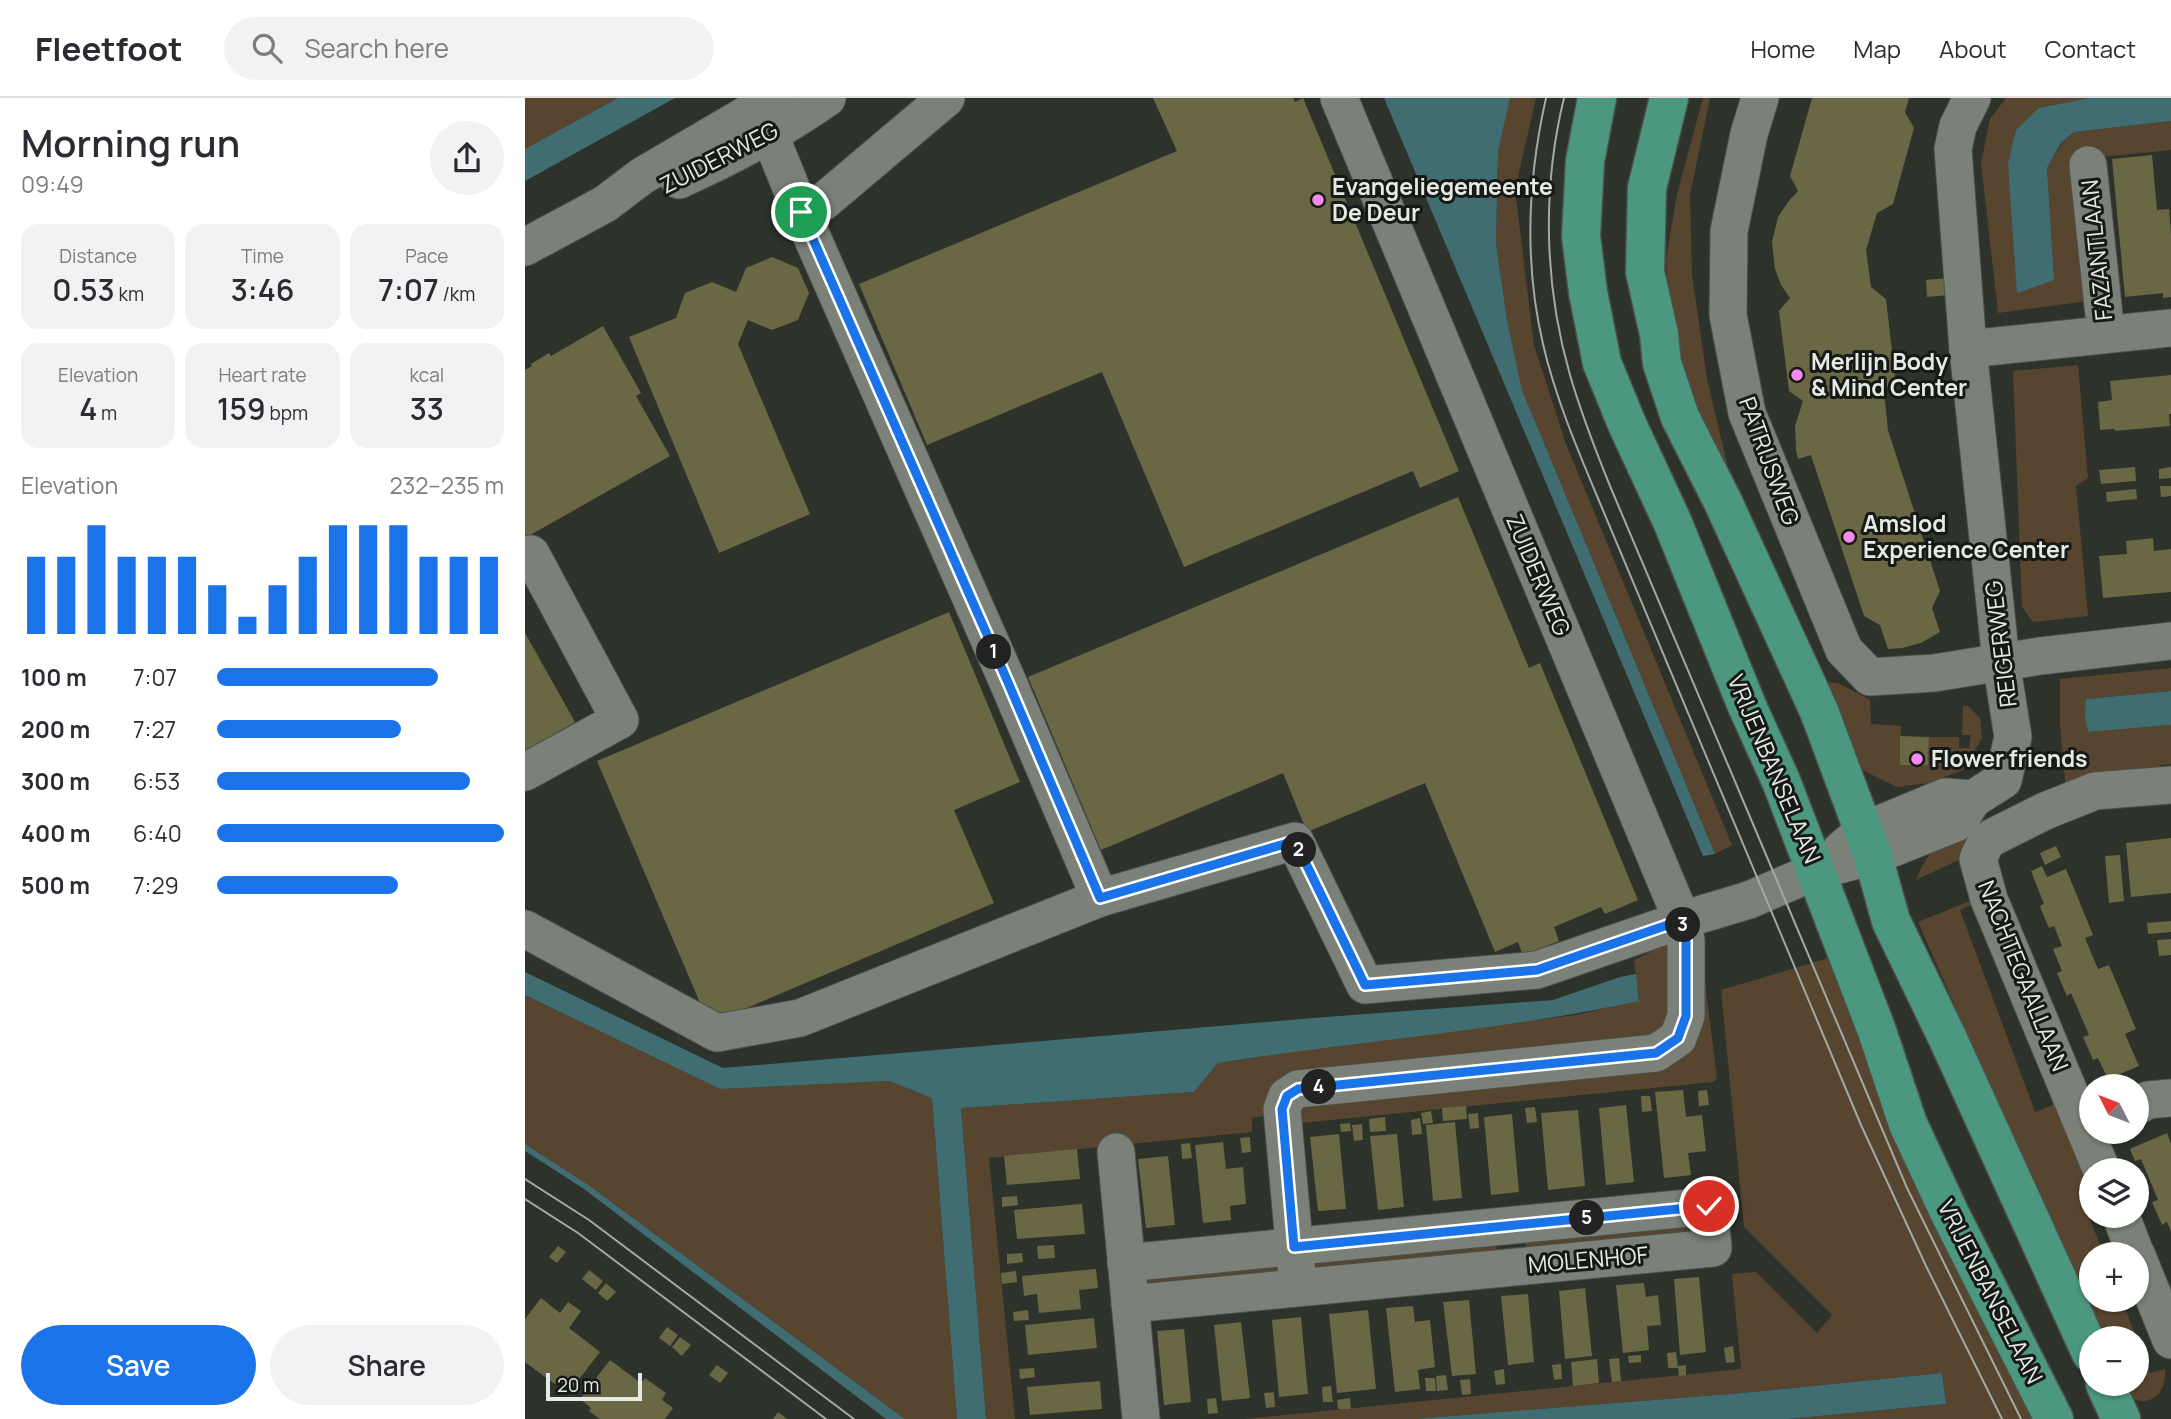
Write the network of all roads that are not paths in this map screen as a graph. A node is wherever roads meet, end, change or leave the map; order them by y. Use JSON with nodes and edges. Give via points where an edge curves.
{"nodes":[{"id":1,"x":827,"y":98,"type":"edge"},
{"id":2,"x":946,"y":98,"type":"edge"},
{"id":3,"x":1339,"y":98,"type":"edge"},
{"id":4,"x":1597,"y":98,"type":"edge"},
{"id":5,"x":1669,"y":98,"type":"edge"},
{"id":6,"x":1760,"y":98,"type":"edge"},
{"id":7,"x":1972,"y":98,"type":"edge"},
{"id":8,"x":766,"y":114,"type":"edge"},
{"id":9,"x":2088,"y":165,"type":"dead end"},
{"id":10,"x":801,"y":212,"type":"junction"},
{"id":11,"x":525,"y":247,"type":"edge"},
{"id":12,"x":2171,"y":328,"type":"edge"},
{"id":13,"x":2106,"y":334,"type":"junction"},
{"id":14,"x":1968,"y":349,"type":"junction"},
{"id":15,"x":531,"y":554,"type":"dead end"},
{"id":16,"x":2171,"y":642,"type":"edge"},
{"id":17,"x":2001,"y":661,"type":"junction"},
{"id":18,"x":525,"y":772,"type":"edge"},
{"id":19,"x":2171,"y":785,"type":"edge"},
{"id":20,"x":1868,"y":844,"type":"junction"},
{"id":21,"x":1817,"y":871,"type":"junction"},
{"id":22,"x":1100,"y":898,"type":"junction"},
{"id":23,"x":1682,"y":920,"type":"junction"},
{"id":24,"x":525,"y":929,"type":"edge"},
{"id":25,"x":2171,"y":1098,"type":"edge"},
{"id":26,"x":2149,"y":1100,"type":"edge"},
{"id":27,"x":2079,"y":1108,"type":"edge"},
{"id":28,"x":1116,"y":1152,"type":"dead end"},
{"id":29,"x":1506,"y":1226,"type":"junction"},
{"id":30,"x":1294,"y":1247,"type":"junction"},
{"id":31,"x":1126,"y":1263,"type":"junction"},
{"id":32,"x":1510,"y":1267,"type":"junction"},
{"id":33,"x":1298,"y":1287,"type":"junction"},
{"id":34,"x":2149,"y":1287,"type":"edge"},
{"id":35,"x":1130,"y":1304,"type":"junction"},
{"id":36,"x":2079,"y":1327,"type":"edge"},
{"id":37,"x":2171,"y":1340,"type":"edge"},
{"id":38,"x":2110,"y":1396,"type":"edge"},
{"id":39,"x":1141,"y":1419,"type":"edge"},
{"id":40,"x":2054,"y":1419,"type":"edge"},
{"id":41,"x":2121,"y":1419,"type":"edge"}],
"edges":[{"from":1,"to":8,"type":"street","name":"ZUIDERWEG","via":[[809,111]]},
{"from":2,"to":10,"type":"street","via":[[823,202]]},
{"from":3,"to":23,"type":"street","name":"ZUIDERWEG"},
{"from":4,"to":21,"type":"main road","name":"VRIJENBANSELAAN","via":[[1585,161],[1581,236],[1602,363]]},
{"from":5,"to":20,"type":"main road","via":[[1647,188],[1645,272],[1662,363],[1680,417],[1819,711]]},
{"from":6,"to":17,"type":"street","name":"PATRIJSWEG","via":[[1729,230],[1728,315],[1747,413],[1844,650],[1870,677],[1934,673]]},
{"from":7,"to":14,"type":"street","name":"REIGERWEG","via":[[1952,149]]},
{"from":8,"to":10,"type":"street"},
{"from":8,"to":11,"type":"street","name":"ZUIDERWEG","via":[[642,176],[605,204]]},
{"from":9,"to":13,"type":"street","name":"FAZANTLAAN"},
{"from":10,"to":22,"type":"street"},
{"from":12,"to":13,"type":"street","name":"FAZANTLAAN"},
{"from":13,"to":14,"type":"street","name":"FAZANTLAAN"},
{"from":14,"to":17,"type":"street","name":"REIGERWEG"},
{"from":15,"to":18,"type":"street","via":[[620,720]]},
{"from":16,"to":17,"type":"street"},
{"from":17,"to":20,"type":"street","name":"REIGERWEG","via":[[2013,737],[2003,780],[1973,799],[1958,822]]},
{"from":19,"to":27,"type":"street","name":"NACHTEGAALLAAN","via":[[2095,791],[1987,841],[1978,859],[1989,899]]},
{"from":20,"to":21,"type":"street","name":"REIGERWEG"},
{"from":20,"to":36,"type":"main road","via":[[1897,933]]},
{"from":21,"to":23,"type":"street","via":[[1749,900]]},
{"from":21,"to":40,"type":"main road","name":"VRIJENBANSELAAN","via":[[1908,1124]]},
{"from":22,"to":23,"type":"street","via":[[1295,841],[1365,985],[1537,970]]},
{"from":22,"to":24,"type":"street","via":[[800,1018],[717,1033]]},
{"from":23,"to":30,"type":"street","via":[[1686,1016],[1678,1038],[1656,1053],[1298,1089],[1287,1096],[1282,1109]]},
{"from":25,"to":26,"type":"street"},
{"from":28,"to":31,"type":"street"},
{"from":29,"to":30,"type":"street","name":"MOLENHOF"},
{"from":29,"to":32,"type":"street","name":"MOLENHOF"},
{"from":29,"to":32,"type":"street","name":"MOLENHOF","via":[[1709,1206],[1713,1248]]},
{"from":30,"to":31,"type":"street","name":"MOLENHOF"},
{"from":30,"to":33,"type":"street"},
{"from":31,"to":35,"type":"street"},
{"from":32,"to":33,"type":"street","name":"MOLENHOF"},
{"from":33,"to":35,"type":"street","name":"MOLENHOF"},
{"from":34,"to":37,"type":"street"},
{"from":35,"to":39,"type":"street"},
{"from":38,"to":41,"type":"main road"}]}
